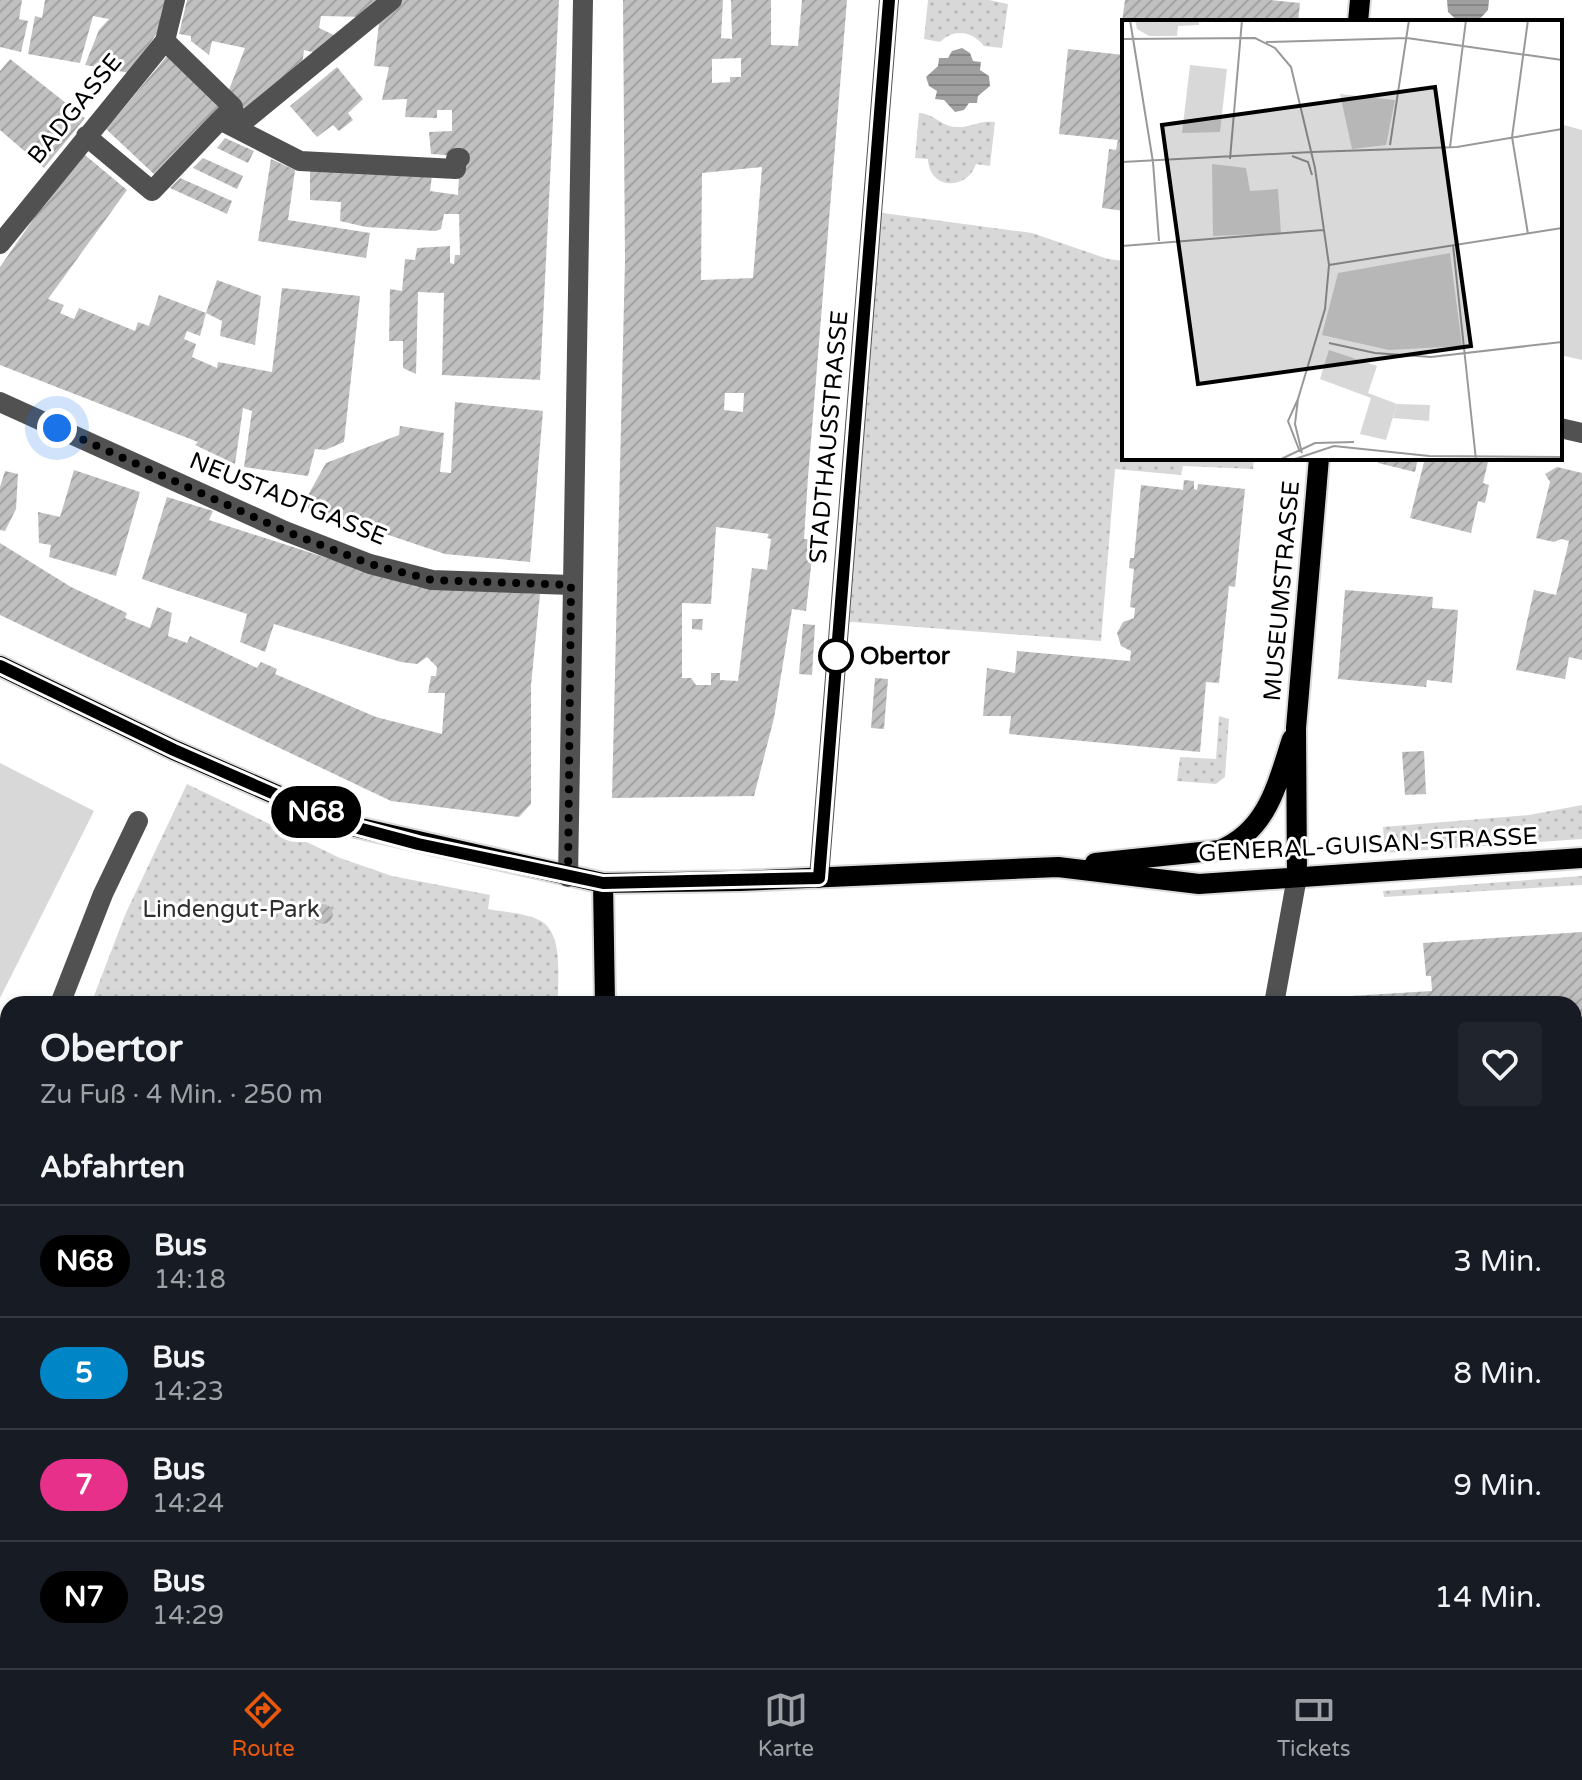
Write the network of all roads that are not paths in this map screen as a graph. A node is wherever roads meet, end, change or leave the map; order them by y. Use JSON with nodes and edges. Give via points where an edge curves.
{"nodes":[{"id":1,"x":175,"y":0,"type":"edge"},
{"id":2,"x":392,"y":0,"type":"edge"},
{"id":3,"x":583,"y":0,"type":"edge"},
{"id":4,"x":889,"y":0,"type":"edge"},
{"id":5,"x":1360,"y":0,"type":"edge"},
{"id":6,"x":1358,"y":20,"type":"edge"},
{"id":7,"x":165,"y":41,"type":"junction"},
{"id":8,"x":220,"y":120,"type":"junction"},
{"id":9,"x":86,"y":136,"type":"junction"},
{"id":10,"x":460,"y":158,"type":"dead end"},
{"id":11,"x":0,"y":244,"type":"edge"},
{"id":12,"x":0,"y":402,"type":"edge"},
{"id":13,"x":1562,"y":428,"type":"edge"},
{"id":14,"x":1582,"y":433,"type":"edge"},
{"id":15,"x":1319,"y":460,"type":"edge"},
{"id":16,"x":571,"y":585,"type":"junction"},
{"id":17,"x":0,"y":666,"type":"edge"},
{"id":18,"x":1296,"y":728,"type":"junction"},
{"id":19,"x":138,"y":821,"type":"dead end"},
{"id":20,"x":1582,"y":858,"type":"edge"},
{"id":21,"x":1058,"y":867,"type":"junction"},
{"id":22,"x":568,"y":877,"type":"junction"},
{"id":23,"x":1297,"y":877,"type":"junction"},
{"id":24,"x":819,"y":878,"type":"junction"},
{"id":25,"x":603,"y":883,"type":"junction"},
{"id":26,"x":63,"y":996,"type":"edge"},
{"id":27,"x":605,"y":996,"type":"edge"},
{"id":28,"x":1275,"y":996,"type":"edge"}],
"edges":[{"from":1,"to":7,"type":"street","name":"BADGASSE"},
{"from":2,"to":8,"type":"street","via":[[248,118]]},
{"from":3,"to":16,"type":"street"},
{"from":4,"to":24,"type":"street","name":"STADTHAUSSTRASSE"},
{"from":5,"to":6,"type":"main road"},
{"from":7,"to":8,"type":"street","via":[[233,107]]},
{"from":7,"to":9,"type":"street","name":"BADGASSE"},
{"from":8,"to":9,"type":"street","via":[[152,191]]},
{"from":8,"to":10,"type":"street","via":[[300,161],[456,169]]},
{"from":9,"to":11,"type":"street","name":"BADGASSE"},
{"from":12,"to":16,"type":"street","name":"NEUSTADTGASSE","via":[[370,564],[432,580]]},
{"from":13,"to":14,"type":"street"},
{"from":15,"to":18,"type":"main road","name":"MUSEUMSTRASSE"},
{"from":16,"to":22,"type":"street"},
{"from":17,"to":22,"type":"main road","name":"GENERAL-GUISAN-STRASSE","via":[[343,824]]},
{"from":18,"to":21,"type":"main road","via":[[1269,803],[1255,828],[1238,843],[1220,850]]},
{"from":18,"to":23,"type":"main road"},
{"from":19,"to":26,"type":"street"},
{"from":20,"to":23,"type":"main road","name":"GENERAL-GUISAN-STRASSE"},
{"from":21,"to":23,"type":"main road","name":"GENERAL-GUISAN-STRASSE","via":[[1199,884]]},
{"from":21,"to":24,"type":"main road","name":"GENERAL-GUISAN-STRASSE"},
{"from":22,"to":25,"type":"main road","name":"GENERAL-GUISAN-STRASSE"},
{"from":23,"to":28,"type":"street"},
{"from":24,"to":25,"type":"main road","name":"GENERAL-GUISAN-STRASSE"},
{"from":25,"to":27,"type":"main road"}]}
